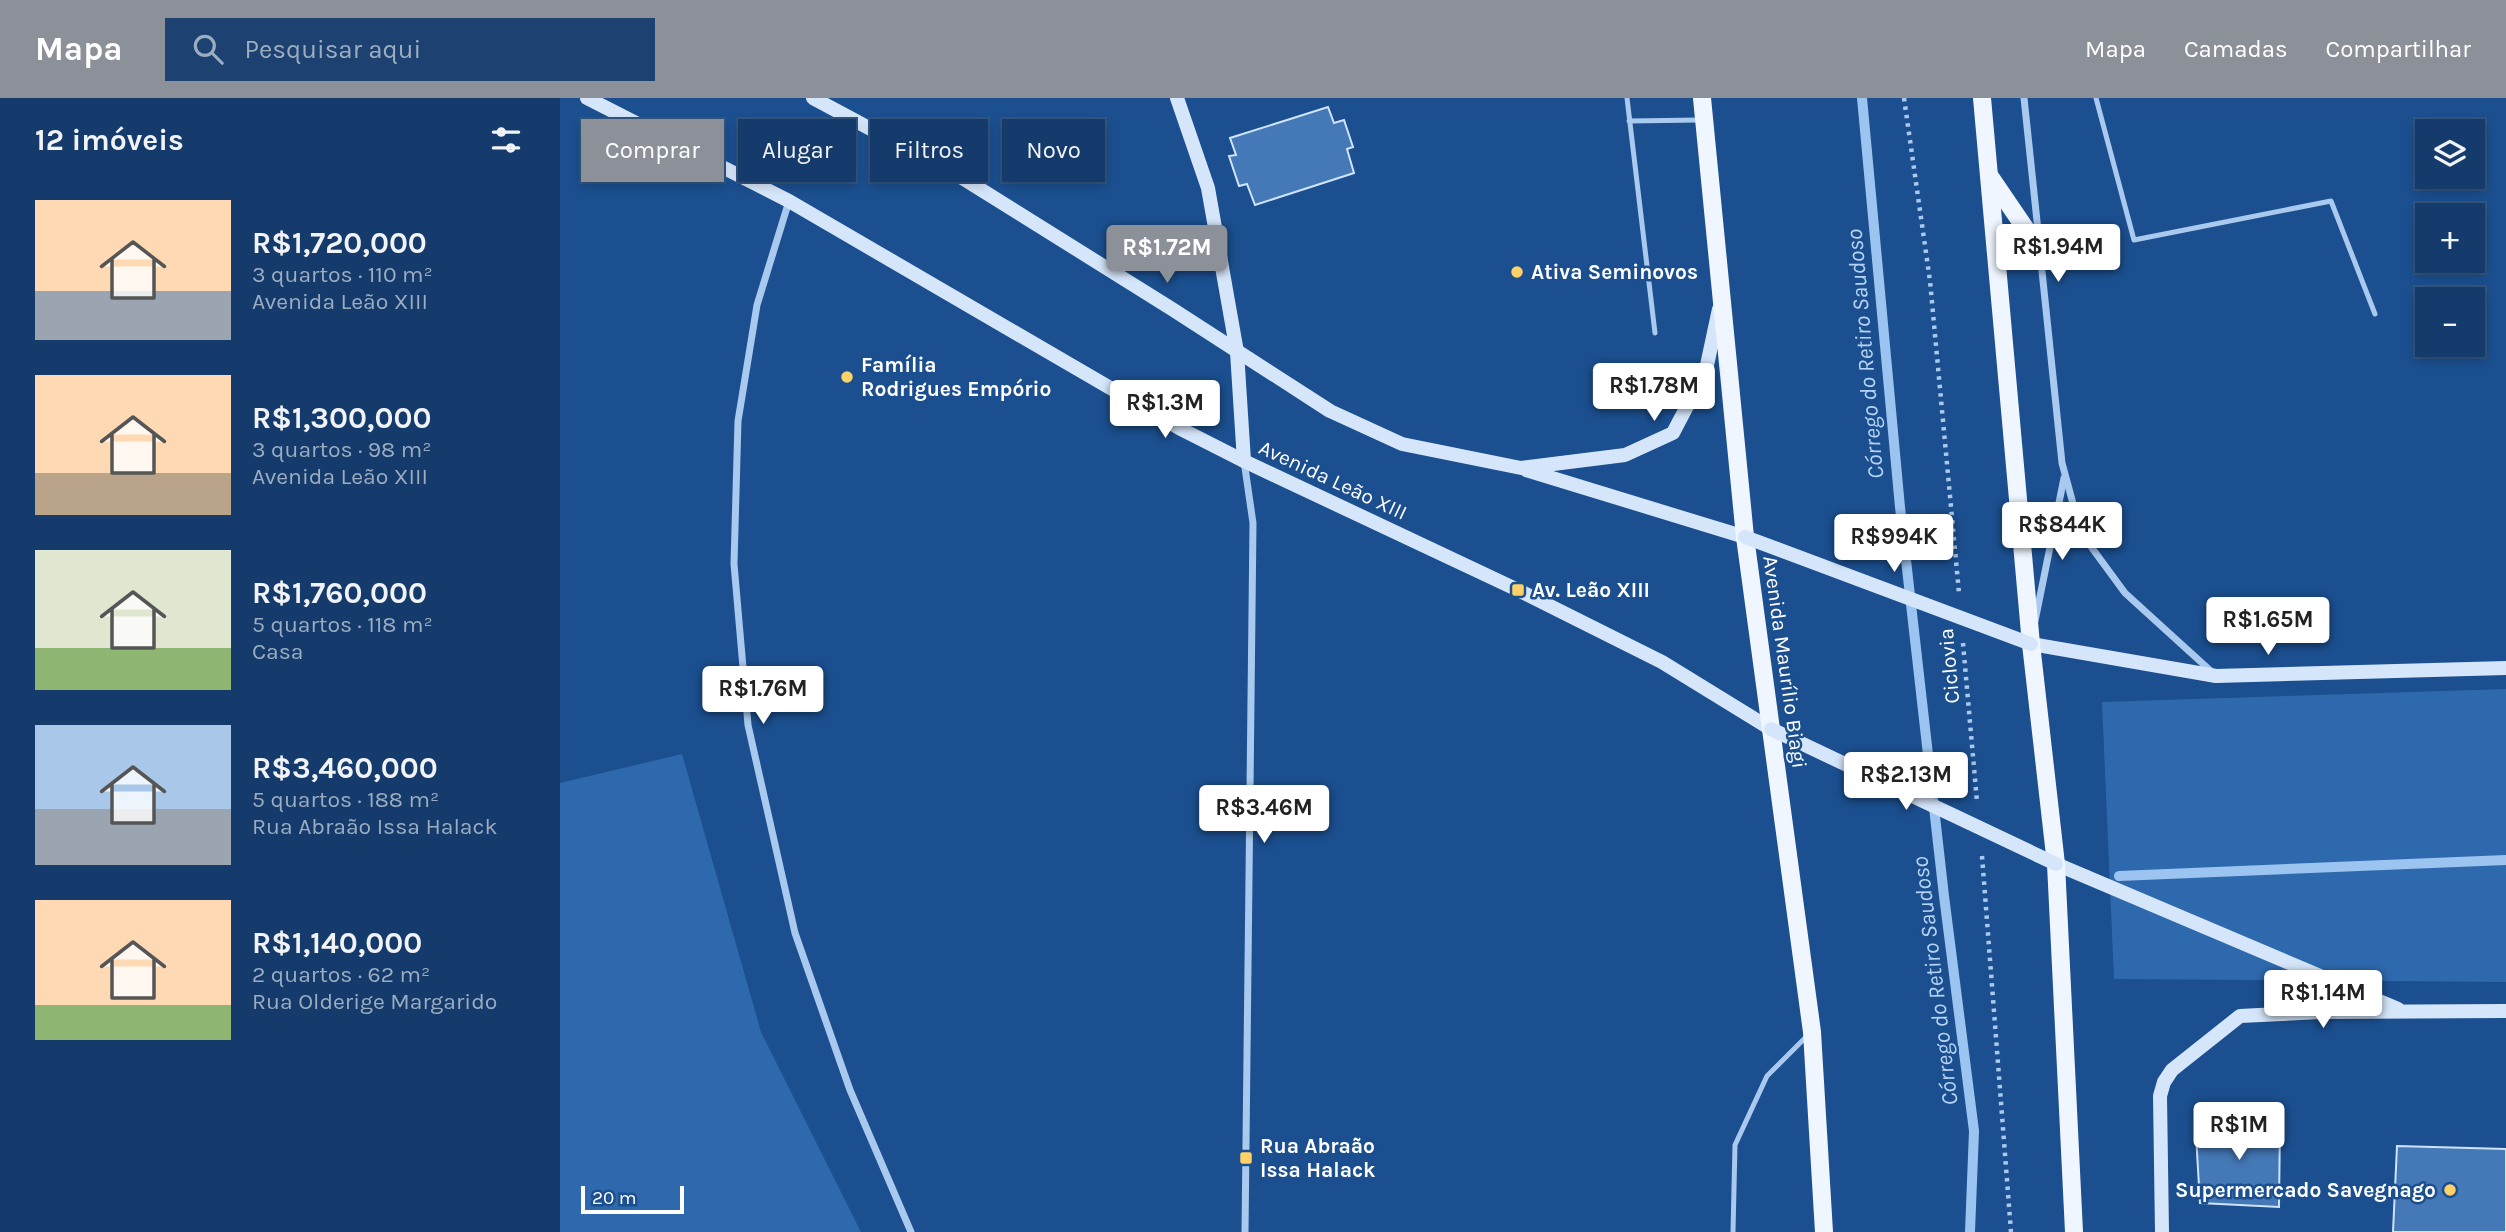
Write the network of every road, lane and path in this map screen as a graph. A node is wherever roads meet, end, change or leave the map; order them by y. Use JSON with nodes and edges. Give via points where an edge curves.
{"nodes":[{"id":1,"x":587,"y":98,"type":"edge"},
{"id":2,"x":813,"y":98,"type":"edge"},
{"id":3,"x":1177,"y":98,"type":"edge"},
{"id":4,"x":1627,"y":98,"type":"edge"},
{"id":5,"x":1702,"y":98,"type":"edge"},
{"id":6,"x":1904,"y":98,"type":"edge"},
{"id":7,"x":1982,"y":98,"type":"edge"},
{"id":8,"x":2024,"y":98,"type":"edge"},
{"id":9,"x":2096,"y":98,"type":"edge"},
{"id":10,"x":1704,"y":119,"type":"junction"},
{"id":11,"x":1629,"y":121,"type":"junction"},
{"id":12,"x":1990,"y":176,"type":"junction"},
{"id":13,"x":789,"y":201,"type":"junction"},
{"id":14,"x":2040,"y":250,"type":"junction"},
{"id":15,"x":1721,"y":301,"type":"junction"},
{"id":16,"x":2375,"y":314,"type":"dead end"},
{"id":17,"x":1655,"y":333,"type":"dead end"},
{"id":18,"x":1237,"y":352,"type":"junction"},
{"id":19,"x":1244,"y":461,"type":"junction"},
{"id":20,"x":1521,"y":468,"type":"junction"},
{"id":21,"x":2065,"y":474,"type":"junction"},
{"id":22,"x":1745,"y":537,"type":"junction"},
{"id":23,"x":1959,"y":595,"type":"dead end"},
{"id":24,"x":1962,"y":636,"type":"dead end"},
{"id":25,"x":2031,"y":644,"type":"junction"},
{"id":26,"x":2506,"y":668,"type":"edge"},
{"id":27,"x":2216,"y":676,"type":"junction"},
{"id":28,"x":1772,"y":729,"type":"junction"},
{"id":29,"x":1978,"y":810,"type":"dead end"},
{"id":30,"x":1982,"y":850,"type":"dead end"},
{"id":31,"x":2056,"y":864,"type":"junction"},
{"id":32,"x":2506,"y":1011,"type":"edge"},
{"id":33,"x":2406,"y":1012,"type":"junction"},
{"id":34,"x":1812,"y":1031,"type":"junction"},
{"id":35,"x":911,"y":1232,"type":"edge"},
{"id":36,"x":1245,"y":1232,"type":"edge"},
{"id":37,"x":1732,"y":1232,"type":"edge"},
{"id":38,"x":1824,"y":1232,"type":"edge"},
{"id":39,"x":2011,"y":1232,"type":"edge"},
{"id":40,"x":2074,"y":1232,"type":"edge"},
{"id":41,"x":2162,"y":1232,"type":"edge"}],
"edges":[{"from":1,"to":13,"type":"main road","name":"Avenida Leão XIII"},
{"from":2,"to":18,"type":"main road","via":[[964,179]]},
{"from":3,"to":18,"type":"main road","via":[[1209,188]]},
{"from":4,"to":11,"type":"lane"},
{"from":5,"to":10,"type":"main road","name":"Avenida Maurílio Biagi"},
{"from":6,"to":23,"type":"path","via":[[1930,281]]},
{"from":7,"to":12,"type":"main road"},
{"from":8,"to":14,"type":"street"},
{"from":9,"to":16,"type":"lane","via":[[2134,240],[2332,201]]},
{"from":10,"to":11,"type":"lane"},
{"from":10,"to":15,"type":"main road","name":"Avenida Maurílio Biagi"},
{"from":11,"to":17,"type":"lane"},
{"from":12,"to":14,"type":"main road"},
{"from":12,"to":25,"type":"main road"},
{"from":13,"to":19,"type":"main road","name":"Avenida Leão XIII","via":[[1179,428]]},
{"from":13,"to":35,"type":"street","via":[[757,305],[738,421],[734,564],[748,724],[795,933],[850,1090]]},
{"from":14,"to":21,"type":"street"},
{"from":15,"to":20,"type":"main road","via":[[1706,370],[1673,433],[1625,455]]},
{"from":15,"to":22,"type":"main road","name":"Avenida Maurílio Biagi"},
{"from":18,"to":19,"type":"main road"},
{"from":18,"to":20,"type":"main road","via":[[1330,411],[1402,444]]},
{"from":19,"to":28,"type":"main road","name":"Avenida Leão XIII","via":[[1662,662]]},
{"from":19,"to":36,"type":"street","via":[[1253,523]]},
{"from":20,"to":22,"type":"main road"},
{"from":21,"to":25,"type":"street"},
{"from":21,"to":27,"type":"street","via":[[2081,533],[2125,593]]},
{"from":22,"to":25,"type":"main road","bridge":true},
{"from":22,"to":28,"type":"main road","name":"Avenida Maurílio Biagi"},
{"from":24,"to":29,"type":"path","name":"Ciclovia"},
{"from":25,"to":27,"type":"main road"},
{"from":25,"to":31,"type":"main road"},
{"from":26,"to":27,"type":"main road"},
{"from":28,"to":31,"type":"main road","name":"Avenida Leão XIII","bridge":true},
{"from":28,"to":34,"type":"main road","name":"Avenida Maurílio Biagi"},
{"from":30,"to":39,"type":"path"},
{"from":31,"to":33,"type":"main road","name":"Avenida Leão XIII"},
{"from":31,"to":40,"type":"main road"},
{"from":32,"to":33,"type":"main road"},
{"from":33,"to":41,"type":"main road","via":[[2240,1016],[2172,1070],[2160,1096]]},
{"from":34,"to":37,"type":"lane","via":[[1767,1076],[1735,1145]]},
{"from":34,"to":38,"type":"main road","name":"Avenida Maurílio Biagi"}]}
